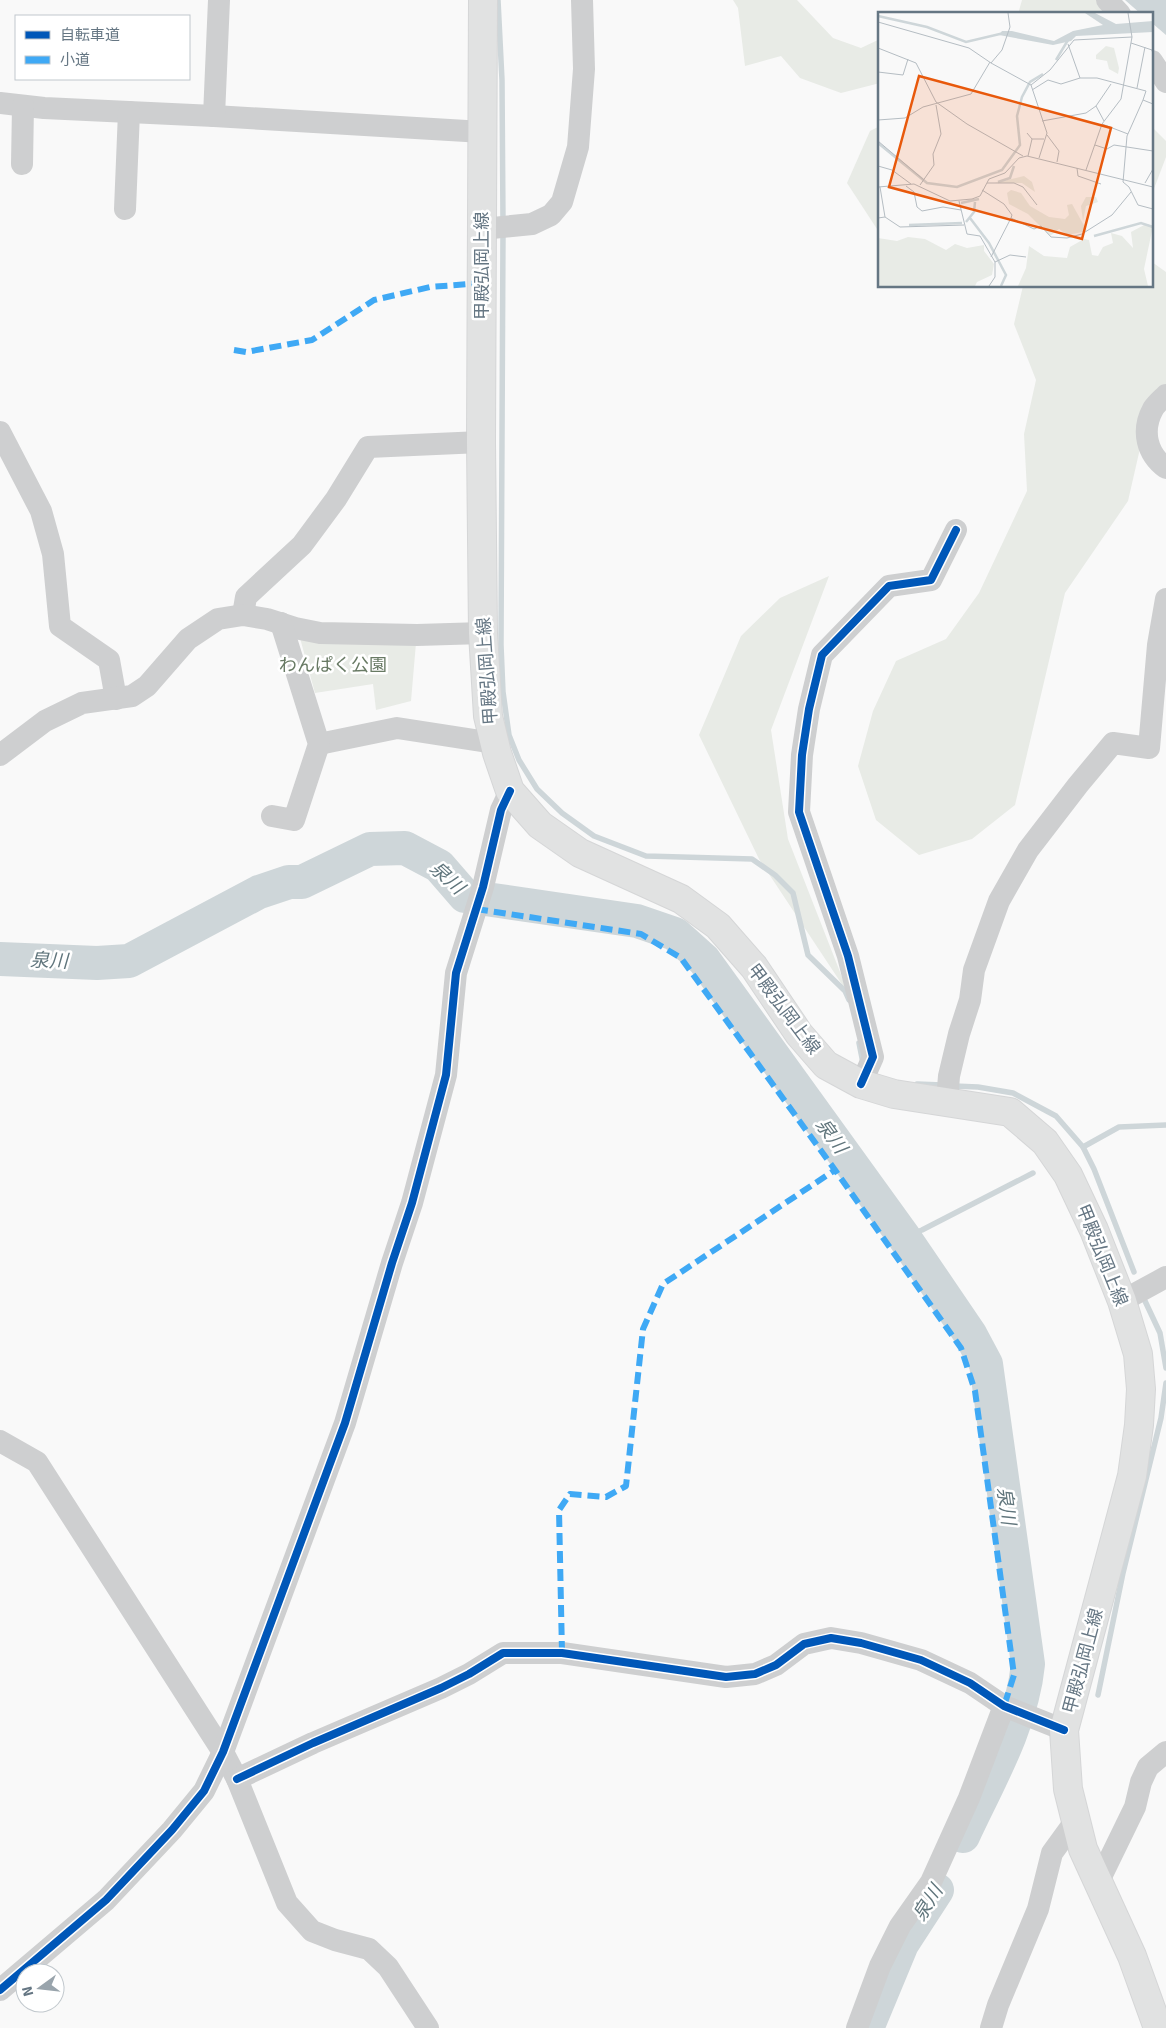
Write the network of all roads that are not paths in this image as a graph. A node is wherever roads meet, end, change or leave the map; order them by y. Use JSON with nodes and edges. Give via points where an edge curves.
{"nodes":[{"id":1,"x":219,"y":0,"type":"edge"},
{"id":2,"x":483,"y":0,"type":"edge"},
{"id":3,"x":582,"y":0,"type":"edge"},
{"id":4,"x":1107,"y":0,"type":"edge"},
{"id":5,"x":1118,"y":12,"type":"edge"},
{"id":6,"x":1154,"y":64,"type":"edge"},
{"id":7,"x":1166,"y":82,"type":"edge"},
{"id":8,"x":0,"y":103,"type":"edge"},
{"id":9,"x":23,"y":106,"type":"junction"},
{"id":10,"x":129,"y":112,"type":"junction"},
{"id":11,"x":214,"y":116,"type":"junction"},
{"id":12,"x":483,"y":132,"type":"junction"},
{"id":13,"x":22,"y":164,"type":"dead end"},
{"id":14,"x":125,"y":209,"type":"dead end"},
{"id":15,"x":492,"y":228,"type":"junction"},
{"id":16,"x":1166,"y":395,"type":"edge"},
{"id":17,"x":0,"y":432,"type":"edge"},
{"id":18,"x":481,"y":442,"type":"junction"},
{"id":19,"x":1166,"y":468,"type":"edge"},
{"id":20,"x":956,"y":530,"type":"dead end"},
{"id":21,"x":1166,"y":599,"type":"edge"},
{"id":22,"x":243,"y":615,"type":"junction"},
{"id":23,"x":281,"y":623,"type":"junction"},
{"id":24,"x":482,"y":633,"type":"junction"},
{"id":25,"x":116,"y":699,"type":"junction"},
{"id":26,"x":494,"y":743,"type":"junction"},
{"id":27,"x":319,"y":744,"type":"junction"},
{"id":28,"x":1157,"y":749,"type":"edge"},
{"id":29,"x":0,"y":755,"type":"edge"},
{"id":30,"x":510,"y":791,"type":"junction"},
{"id":31,"x":272,"y":816,"type":"dead end"},
{"id":32,"x":861,"y":1084,"type":"junction"},
{"id":33,"x":948,"y":1089,"type":"junction"},
{"id":34,"x":1166,"y":1277,"type":"edge"},
{"id":35,"x":1122,"y":1301,"type":"junction"},
{"id":36,"x":0,"y":1441,"type":"edge"},
{"id":37,"x":1015,"y":1710,"type":"junction"},
{"id":38,"x":1064,"y":1730,"type":"junction"},
{"id":39,"x":223,"y":1752,"type":"junction"},
{"id":40,"x":1166,"y":1752,"type":"edge"},
{"id":41,"x":236,"y":1779,"type":"junction"},
{"id":42,"x":1076,"y":1820,"type":"junction"},
{"id":43,"x":1098,"y":1883,"type":"junction"},
{"id":44,"x":0,"y":1990,"type":"edge"},
{"id":45,"x":428,"y":2028,"type":"edge"},
{"id":46,"x":857,"y":2028,"type":"edge"},
{"id":47,"x":991,"y":2028,"type":"edge"},
{"id":48,"x":1158,"y":2028,"type":"edge"}],
"edges":[{"from":1,"to":11,"type":"street"},
{"from":2,"to":12,"type":"main road","name":"甲殿弘岡上線"},
{"from":3,"to":15,"type":"street","via":[[584,69],[578,147],[562,202],[551,215],[532,224]]},
{"from":4,"to":5,"type":"street"},
{"from":6,"to":7,"type":"street"},
{"from":8,"to":9,"type":"street"},
{"from":9,"to":10,"type":"street"},
{"from":9,"to":13,"type":"street"},
{"from":10,"to":11,"type":"street"},
{"from":10,"to":14,"type":"street"},
{"from":11,"to":12,"type":"street"},
{"from":12,"to":15,"type":"main road","name":"甲殿弘岡上線"},
{"from":15,"to":18,"type":"main road","name":"甲殿弘岡上線"},
{"from":16,"to":19,"type":"street","via":[[1153,409],[1147,426],[1147,443],[1156,460]]},
{"from":17,"to":25,"type":"street","via":[[41,510],[53,554],[60,626],[110,660]]},
{"from":18,"to":22,"type":"street","via":[[368,447],[336,499],[302,545],[246,597]]},
{"from":18,"to":24,"type":"main road","name":"甲殿弘岡上線"},
{"from":20,"to":32,"type":"street","via":[[931,580],[889,586],[822,655],[809,709],[798,812],[848,956],[873,1057]]},
{"from":21,"to":28,"type":"street","via":[[1158,645]]},
{"from":22,"to":23,"type":"street"},
{"from":22,"to":25,"type":"street","via":[[218,619],[188,639],[147,686],[132,696]]},
{"from":23,"to":24,"type":"street","via":[[320,633]]},
{"from":23,"to":27,"type":"street"},
{"from":24,"to":26,"type":"main road","name":"甲殿弘岡上線","via":[[488,716]]},
{"from":25,"to":29,"type":"street","via":[[82,703],[45,721]]},
{"from":26,"to":27,"type":"street","via":[[397,728]]},
{"from":26,"to":30,"type":"main road","name":"甲殿弘岡上線"},
{"from":27,"to":31,"type":"street","via":[[294,820]]},
{"from":28,"to":33,"type":"street","via":[[1113,743],[1028,850],[999,901],[974,970]]},
{"from":30,"to":32,"type":"main road","name":"甲殿弘岡上線","via":[[540,825],[580,853],[681,899],[718,926],[754,967],[799,1034],[826,1065]]},
{"from":30,"to":39,"type":"street","via":[[501,810],[483,887],[456,973],[446,1075],[412,1202],[345,1423]]},
{"from":32,"to":33,"type":"main road","name":"甲殿弘岡上線","via":[[894,1094]]},
{"from":33,"to":35,"type":"main road","name":"甲殿弘岡上線","via":[[1010,1112],[1045,1142],[1068,1175]]},
{"from":34,"to":35,"type":"street"},
{"from":35,"to":38,"type":"main road","name":"甲殿弘岡上線","via":[[1138,1354],[1141,1389],[1139,1425],[1132,1476]]},
{"from":36,"to":39,"type":"street","via":[[37,1462]]},
{"from":37,"to":38,"type":"street"},
{"from":37,"to":41,"type":"street","via":[[970,1683],[921,1660],[831,1638],[804,1644],[776,1665],[755,1674],[726,1677],[562,1653],[503,1653],[441,1688]]},
{"from":37,"to":46,"type":"street","via":[[969,1798],[931,1882],[900,1926],[880,1966]]},
{"from":38,"to":42,"type":"main road","name":"甲殿弘岡上線","via":[[1068,1789]]},
{"from":39,"to":41,"type":"street"},
{"from":39,"to":44,"type":"street","via":[[204,1791],[172,1830],[106,1900]]},
{"from":40,"to":43,"type":"street","via":[[1148,1767],[1135,1807]]},
{"from":41,"to":45,"type":"street","via":[[287,1903],[312,1931],[369,1949],[388,1967]]},
{"from":42,"to":43,"type":"main road","name":"甲殿弘岡上線","via":[[1083,1848]]},
{"from":42,"to":47,"type":"street","via":[[1052,1853],[1038,1909]]},
{"from":43,"to":48,"type":"main road","name":"甲殿弘岡上線","via":[[1132,1956]]}]}
